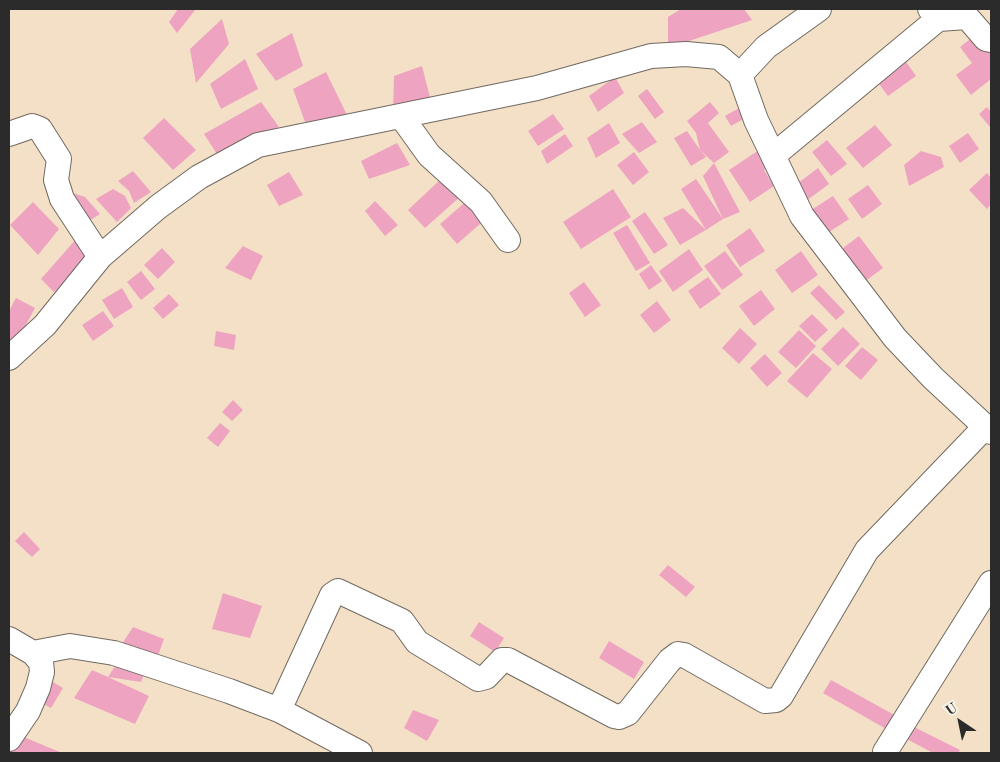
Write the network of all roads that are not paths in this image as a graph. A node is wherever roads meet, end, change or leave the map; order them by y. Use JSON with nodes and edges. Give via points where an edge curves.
{"nodes":[{"id":1,"x":819,"y":9,"type":"edge"},
{"id":2,"x":969,"y":13,"type":"edge"},
{"id":3,"x":934,"y":14,"type":"edge"},
{"id":4,"x":991,"y":40,"type":"edge"},
{"id":5,"x":740,"y":75,"type":"junction"},
{"id":6,"x":401,"y":116,"type":"junction"},
{"id":7,"x":9,"y":134,"type":"edge"},
{"id":8,"x":774,"y":155,"type":"junction"},
{"id":9,"x":508,"y":240,"type":"dead end"},
{"id":10,"x":100,"y":257,"type":"junction"},
{"id":11,"x":9,"y":358,"type":"edge"},
{"id":12,"x":989,"y":429,"type":"edge"},
{"id":13,"x":991,"y":582,"type":"edge"},
{"id":14,"x":9,"y":639,"type":"edge"},
{"id":15,"x":33,"y":653,"type":"junction"},
{"id":16,"x":280,"y":710,"type":"junction"},
{"id":17,"x":9,"y":739,"type":"edge"},
{"id":18,"x":884,"y":752,"type":"dead end"},
{"id":19,"x":360,"y":753,"type":"edge"}],
"edges":[{"from":1,"to":5,"type":"street","via":[[766,47]]},
{"from":2,"to":3,"type":"street"},
{"from":2,"to":4,"type":"street","via":[[986,39]]},
{"from":3,"to":8,"type":"street"},
{"from":5,"to":6,"type":"street","via":[[719,57],[686,54],[651,56],[537,88]]},
{"from":5,"to":8,"type":"street","via":[[756,120]]},
{"from":6,"to":9,"type":"street","via":[[429,154],[481,202]]},
{"from":6,"to":10,"type":"street","via":[[258,145],[199,177]]},
{"from":7,"to":10,"type":"street","via":[[32,126],[40,130],[58,156],[58,192]]},
{"from":8,"to":12,"type":"street","via":[[802,216],[895,338]]},
{"from":10,"to":11,"type":"street","via":[[45,325]]},
{"from":12,"to":16,"type":"street","via":[[867,550],[776,700],[765,701],[678,654],[628,713],[619,718],[508,660],[502,660],[486,677],[478,679],[417,642],[402,621],[338,591],[332,595]]},
{"from":13,"to":18,"type":"street"},
{"from":14,"to":15,"type":"street"},
{"from":15,"to":16,"type":"street","via":[[70,646],[114,653]]},
{"from":15,"to":17,"type":"street","via":[[41,662],[38,688],[28,711]]},
{"from":16,"to":19,"type":"street"}]}
